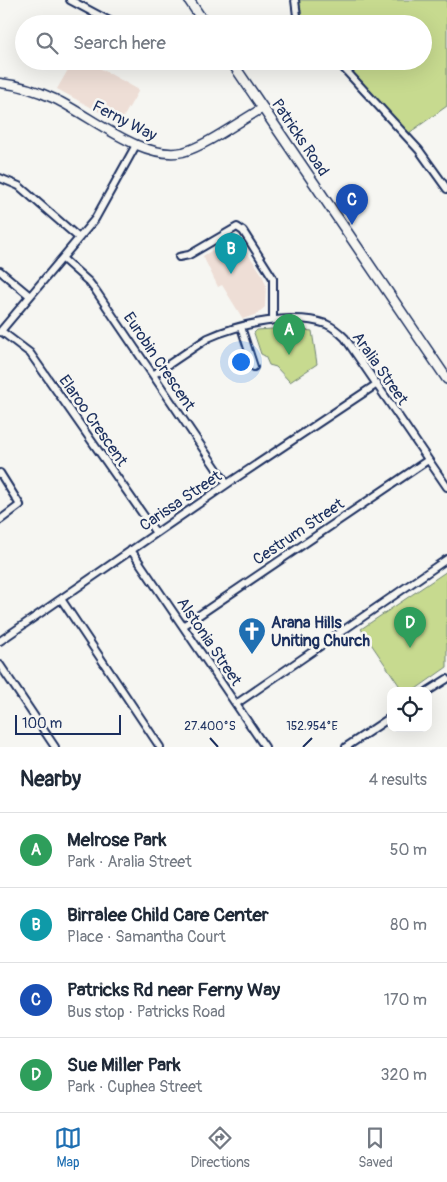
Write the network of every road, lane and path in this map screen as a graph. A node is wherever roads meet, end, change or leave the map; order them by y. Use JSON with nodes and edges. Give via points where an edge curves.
{"nodes":[{"id":1,"x":70,"y":0,"type":"edge"},
{"id":2,"x":189,"y":0,"type":"edge"},
{"id":3,"x":295,"y":0,"type":"edge"},
{"id":4,"x":98,"y":15,"type":"edge"},
{"id":5,"x":199,"y":15,"type":"edge"},
{"id":6,"x":297,"y":15,"type":"edge"},
{"id":7,"x":238,"y":70,"type":"edge"},
{"id":8,"x":345,"y":70,"type":"edge"},
{"id":9,"x":0,"y":83,"type":"edge"},
{"id":10,"x":263,"y":108,"type":"junction"},
{"id":11,"x":136,"y":145,"type":"junction"},
{"id":12,"x":0,"y":178,"type":"edge"},
{"id":13,"x":447,"y":189,"type":"edge"},
{"id":14,"x":79,"y":238,"type":"junction"},
{"id":15,"x":179,"y":258,"type":"dead end"},
{"id":16,"x":63,"y":259,"type":"junction"},
{"id":17,"x":0,"y":271,"type":"edge"},
{"id":18,"x":30,"y":296,"type":"junction"},
{"id":19,"x":273,"y":319,"type":"junction"},
{"id":20,"x":241,"y":327,"type":"junction"},
{"id":21,"x":1,"y":332,"type":"edge"},
{"id":22,"x":254,"y":367,"type":"dead end"},
{"id":23,"x":153,"y":375,"type":"junction"},
{"id":24,"x":447,"y":379,"type":"edge"},
{"id":25,"x":376,"y":384,"type":"junction"},
{"id":26,"x":428,"y":460,"type":"junction"},
{"id":27,"x":0,"y":473,"type":"edge"},
{"id":28,"x":227,"y":484,"type":"junction"},
{"id":29,"x":447,"y":488,"type":"edge"},
{"id":30,"x":0,"y":520,"type":"edge"},
{"id":31,"x":156,"y":533,"type":"junction"},
{"id":32,"x":131,"y":550,"type":"junction"},
{"id":33,"x":447,"y":559,"type":"edge"},
{"id":34,"x":61,"y":599,"type":"junction"},
{"id":35,"x":183,"y":626,"type":"junction"},
{"id":36,"x":0,"y":641,"type":"edge"},
{"id":37,"x":0,"y":665,"type":"edge"},
{"id":38,"x":447,"y":679,"type":"edge"},
{"id":39,"x":432,"y":688,"type":"edge"},
{"id":40,"x":236,"y":704,"type":"junction"},
{"id":41,"x":387,"y":719,"type":"edge"},
{"id":42,"x":55,"y":747,"type":"edge"},
{"id":43,"x":160,"y":747,"type":"edge"},
{"id":44,"x":266,"y":747,"type":"edge"},
{"id":45,"x":346,"y":747,"type":"edge"}],
"edges":[{"from":1,"to":4,"type":"street"},
{"from":2,"to":5,"type":"main road"},
{"from":3,"to":6,"type":"street"},
{"from":7,"to":10,"type":"main road","name":"Patricks Road"},
{"from":8,"to":13,"type":"street","via":[[419,150]]},
{"from":9,"to":11,"type":"street","name":"Ferny Way","via":[[56,99]]},
{"from":10,"to":11,"type":"street","name":"Ferny Way","via":[[183,152],[161,153]]},
{"from":10,"to":24,"type":"main road","name":"Patricks Road"},
{"from":11,"to":14,"type":"street","via":[[95,219]]},
{"from":12,"to":14,"type":"street","via":[[19,186]]},
{"from":14,"to":16,"type":"street"},
{"from":15,"to":19,"type":"street","via":[[238,227],[273,278]]},
{"from":16,"to":18,"type":"street"},
{"from":16,"to":23,"type":"street","name":"Eurobin Crescent","via":[[96,291]]},
{"from":17,"to":18,"type":"street"},
{"from":18,"to":21,"type":"street"},
{"from":19,"to":20,"type":"street","name":"Aralia Street"},
{"from":19,"to":25,"type":"street","name":"Aralia Street","via":[[327,325],[345,338]]},
{"from":20,"to":22,"type":"street"},
{"from":20,"to":23,"type":"street","name":"Aralia Street","via":[[208,338]]},
{"from":21,"to":31,"type":"street","name":"Elaroo Crescent","via":[[30,353]]},
{"from":23,"to":28,"type":"street","name":"Eurobin Crescent"},
{"from":25,"to":26,"type":"street","name":"Aralia Street"},
{"from":25,"to":28,"type":"street","name":"Carissa Street"},
{"from":26,"to":29,"type":"street","name":"Aralia Street"},
{"from":26,"to":35,"type":"street","name":"Cestrum Street"},
{"from":27,"to":30,"type":"street","via":[[20,505]]},
{"from":28,"to":31,"type":"street","name":"Carissa Street"},
{"from":31,"to":32,"type":"street","name":"Carissa Street"},
{"from":32,"to":34,"type":"street","name":"Carissa Street"},
{"from":32,"to":35,"type":"street","name":"Alstonia Street"},
{"from":33,"to":40,"type":"street"},
{"from":34,"to":36,"type":"street","name":"Carissa Street"},
{"from":34,"to":43,"type":"street"},
{"from":35,"to":40,"type":"street","name":"Alstonia Street"},
{"from":37,"to":42,"type":"street"},
{"from":38,"to":39,"type":"street"},
{"from":40,"to":44,"type":"street","name":"Alstonia Street"},
{"from":41,"to":45,"type":"street"}]}
